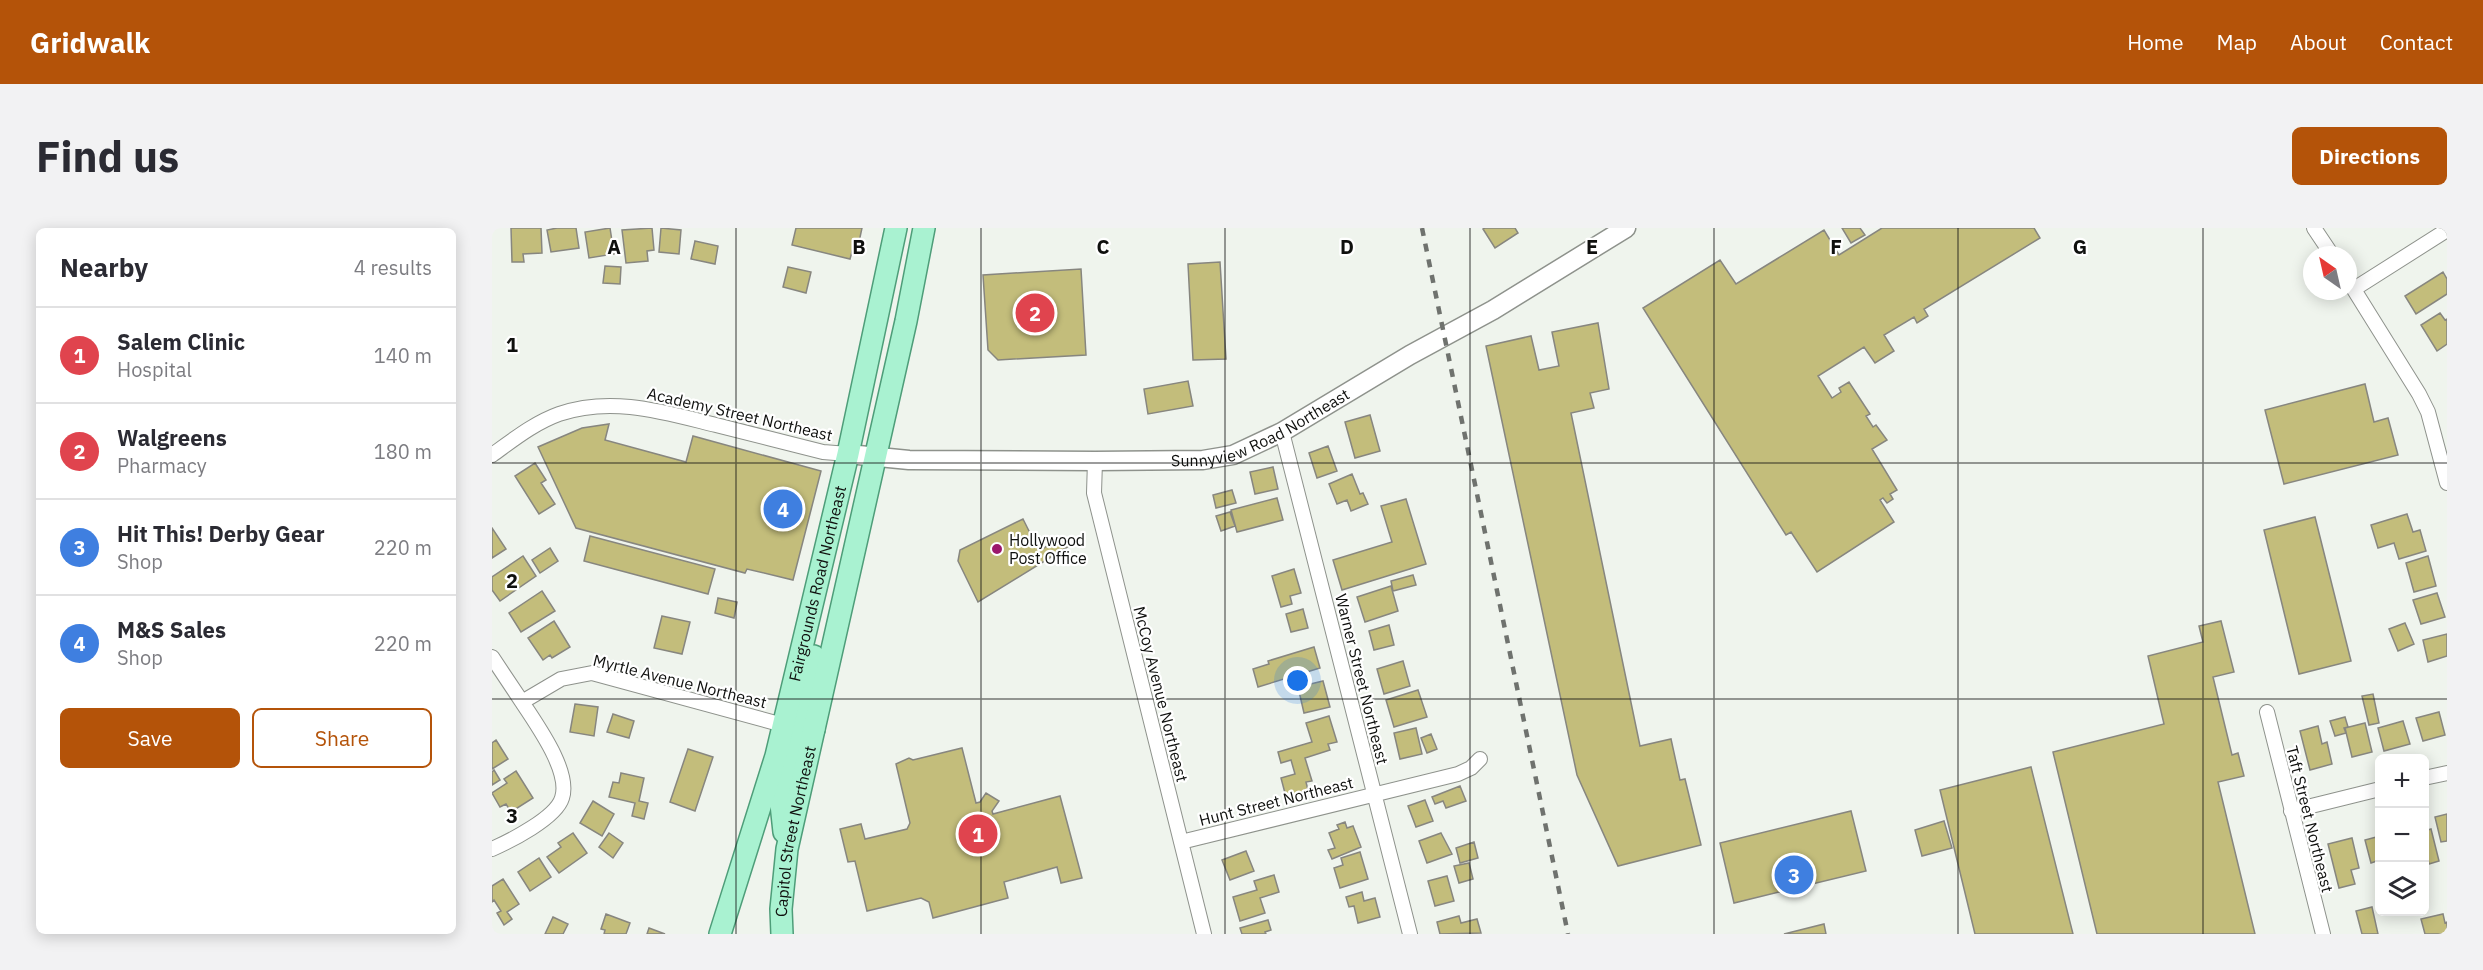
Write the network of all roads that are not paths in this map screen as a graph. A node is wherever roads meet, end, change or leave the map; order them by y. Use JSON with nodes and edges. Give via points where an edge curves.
{"nodes":[{"id":1,"x":896,"y":228,"type":"edge"},
{"id":2,"x":924,"y":228,"type":"edge"},
{"id":3,"x":1626,"y":228,"type":"edge"},
{"id":4,"x":2314,"y":228,"type":"edge"},
{"id":5,"x":2447,"y":230,"type":"edge"},
{"id":6,"x":2326,"y":246,"type":"edge"},
{"id":7,"x":2357,"y":281,"type":"edge"},
{"id":8,"x":2357,"y":294,"type":"edge"},
{"id":9,"x":1282,"y":432,"type":"junction"},
{"id":10,"x":848,"y":454,"type":"junction"},
{"id":11,"x":492,"y":455,"type":"edge"},
{"id":12,"x":876,"y":457,"type":"junction"},
{"id":13,"x":1095,"y":461,"type":"junction"},
{"id":14,"x":2447,"y":483,"type":"edge"},
{"id":15,"x":809,"y":617,"type":"junction"},
{"id":16,"x":492,"y":657,"type":"edge"},
{"id":17,"x":522,"y":702,"type":"junction"},
{"id":18,"x":2267,"y":712,"type":"dead end"},
{"id":19,"x":783,"y":725,"type":"junction"},
{"id":20,"x":814,"y":729,"type":"junction"},
{"id":21,"x":1480,"y":759,"type":"dead end"},
{"id":22,"x":2447,"y":773,"type":"edge"},
{"id":23,"x":2429,"y":777,"type":"edge"},
{"id":24,"x":2375,"y":790,"type":"edge"},
{"id":25,"x":1374,"y":794,"type":"junction"},
{"id":26,"x":2290,"y":811,"type":"junction"},
{"id":27,"x":1182,"y":842,"type":"junction"},
{"id":28,"x":492,"y":849,"type":"edge"},
{"id":29,"x":787,"y":849,"type":"junction"},
{"id":30,"x":720,"y":934,"type":"edge"},
{"id":31,"x":782,"y":934,"type":"edge"},
{"id":32,"x":1204,"y":934,"type":"edge"},
{"id":33,"x":1410,"y":934,"type":"edge"},
{"id":34,"x":2323,"y":934,"type":"edge"}],
"edges":[{"from":1,"to":10,"type":"main road","name":"Fairgrounds Road Northeast"},
{"from":2,"to":12,"type":"main road","name":"Fairgrounds Road Northeast"},
{"from":3,"to":9,"type":"main road","name":"Sunnyview Road Northeast"},
{"from":4,"to":6,"type":"street"},
{"from":5,"to":7,"type":"street"},
{"from":8,"to":14,"type":"street","via":[[2420,394]]},
{"from":9,"to":13,"type":"main road","name":"Sunnyview Road Northeast","via":[[1233,455],[1203,460]]},
{"from":9,"to":25,"type":"street","name":"Warner Street Northeast"},
{"from":10,"to":11,"type":"street","name":"Academy Street Northeast","via":[[823,452],[647,408],[595,405],[537,424]]},
{"from":10,"to":12,"type":"main road","name":"Sunnyview Road Northeast"},
{"from":10,"to":15,"type":"main road","name":"Fairgrounds Road Northeast"},
{"from":12,"to":13,"type":"main road","name":"Sunnyview Road Northeast"},
{"from":12,"to":20,"type":"main road","name":"Fairgrounds Road Northeast"},
{"from":13,"to":27,"type":"street","name":"McCoy Avenue Northeast","via":[[1094,494]]},
{"from":15,"to":19,"type":"main road","name":"Fairgrounds Road Northeast"},
{"from":15,"to":20,"type":"main road","via":[[815,641],[804,710]]},
{"from":16,"to":17,"type":"street"},
{"from":17,"to":19,"type":"street","name":"Myrtle Avenue Northeast","via":[[561,679],[592,673]]},
{"from":17,"to":28,"type":"street","via":[[564,777],[562,800],[524,832]]},
{"from":18,"to":26,"type":"street","name":"Taft Street Northeast"},
{"from":19,"to":29,"type":"main road","via":[[794,735],[781,804]]},
{"from":19,"to":30,"type":"main road","name":"Fairgrounds Road Northeast"},
{"from":20,"to":29,"type":"main road","name":"Capitol Street Northeast"},
{"from":21,"to":25,"type":"street","name":"Hunt Street Northeast","via":[[1458,774]]},
{"from":22,"to":23,"type":"street"},
{"from":24,"to":26,"type":"street"},
{"from":25,"to":27,"type":"street","name":"Hunt Street Northeast"},
{"from":25,"to":33,"type":"street","name":"Warner Street Northeast"},
{"from":26,"to":34,"type":"street","name":"Taft Street Northeast"},
{"from":27,"to":32,"type":"street","name":"McCoy Avenue Northeast"},
{"from":29,"to":31,"type":"main road","name":"Capitol Street Northeast"}]}
